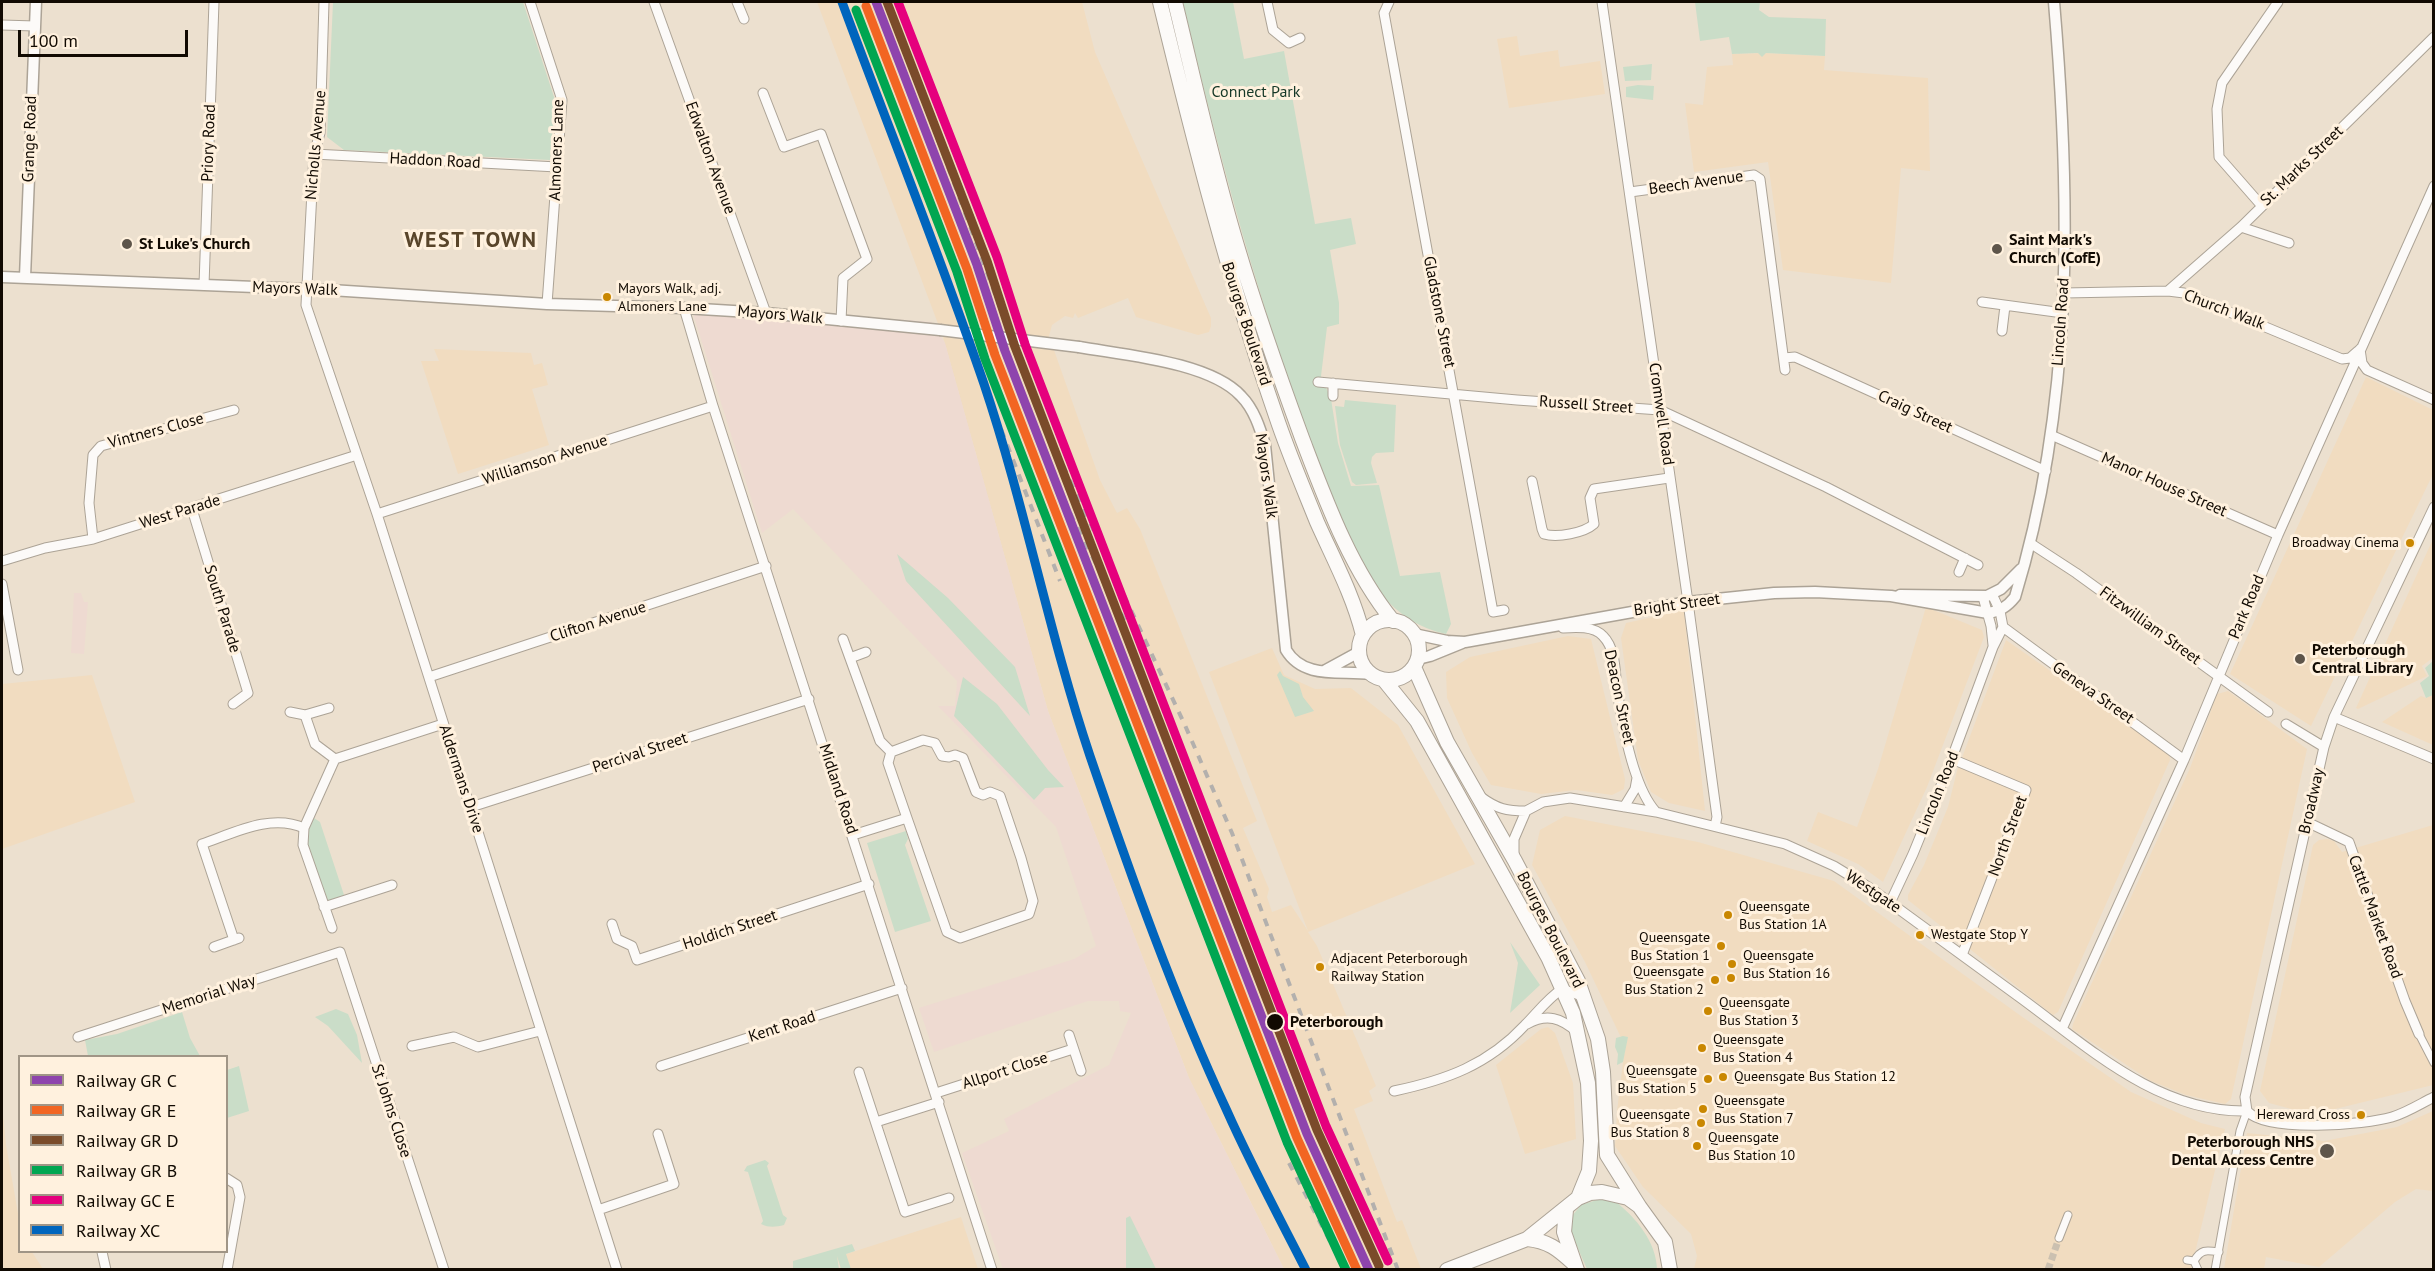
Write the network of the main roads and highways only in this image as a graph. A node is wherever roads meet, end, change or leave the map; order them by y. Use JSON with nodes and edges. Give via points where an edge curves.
{"nodes":[{"id":1,"x":1160,"y":2,"type":"edge"},
{"id":2,"x":1175,"y":2,"type":"edge"},
{"id":3,"x":1392,"y":621,"type":"junction"},
{"id":4,"x":1363,"y":635,"type":"junction"},
{"id":5,"x":1416,"y":663,"type":"junction"},
{"id":6,"x":1384,"y":680,"type":"junction"},
{"id":7,"x":1578,"y":1198,"type":"junction"},
{"id":8,"x":1640,"y":1206,"type":"junction"},
{"id":9,"x":1566,"y":1210,"type":"junction"},
{"id":10,"x":1527,"y":1239,"type":"junction"},
{"id":11,"x":1576,"y":1267,"type":"edge"},
{"id":12,"x":1447,"y":1269,"type":"edge"},
{"id":13,"x":1670,"y":1269,"type":"edge"}],
"edges":[{"from":1,"to":4,"type":"main road","name":"Bourges Boulevard","via":[[1232,282],[1277,419],[1348,588]]},
{"from":2,"to":3,"type":"main road","name":"Bourges Boulevard","via":[[1211,152],[1273,359],[1318,481],[1362,580]]},
{"from":3,"to":4,"type":"main road","via":[[1376,623]]},
{"from":3,"to":5,"type":"main road","via":[[1414,634],[1418,642]]},
{"from":4,"to":6,"type":"main road","via":[[1359,652],[1364,668]]},
{"from":5,"to":6,"type":"main road","via":[[1401,678]]},
{"from":5,"to":8,"type":"main road","name":"Bourges Boulevard","via":[[1438,723],[1515,861],[1587,1003],[1603,1072],[1607,1155]]},
{"from":6,"to":7,"type":"main road","name":"Bourges Boulevard","via":[[1417,721],[1539,940],[1573,1013],[1588,1083],[1591,1141],[1589,1171]]},
{"from":7,"to":8,"type":"main road","via":[[1602,1192],[1628,1198]]},
{"from":7,"to":9,"type":"main road"},
{"from":8,"to":13,"type":"main road","name":"Bourges Boulevard","via":[[1665,1242]]},
{"from":9,"to":10,"type":"main road"},
{"from":9,"to":11,"type":"main road","via":[[1564,1232]]},
{"from":10,"to":11,"type":"main road","via":[[1543,1240],[1556,1247]]},
{"from":10,"to":12,"type":"main road"}]}
